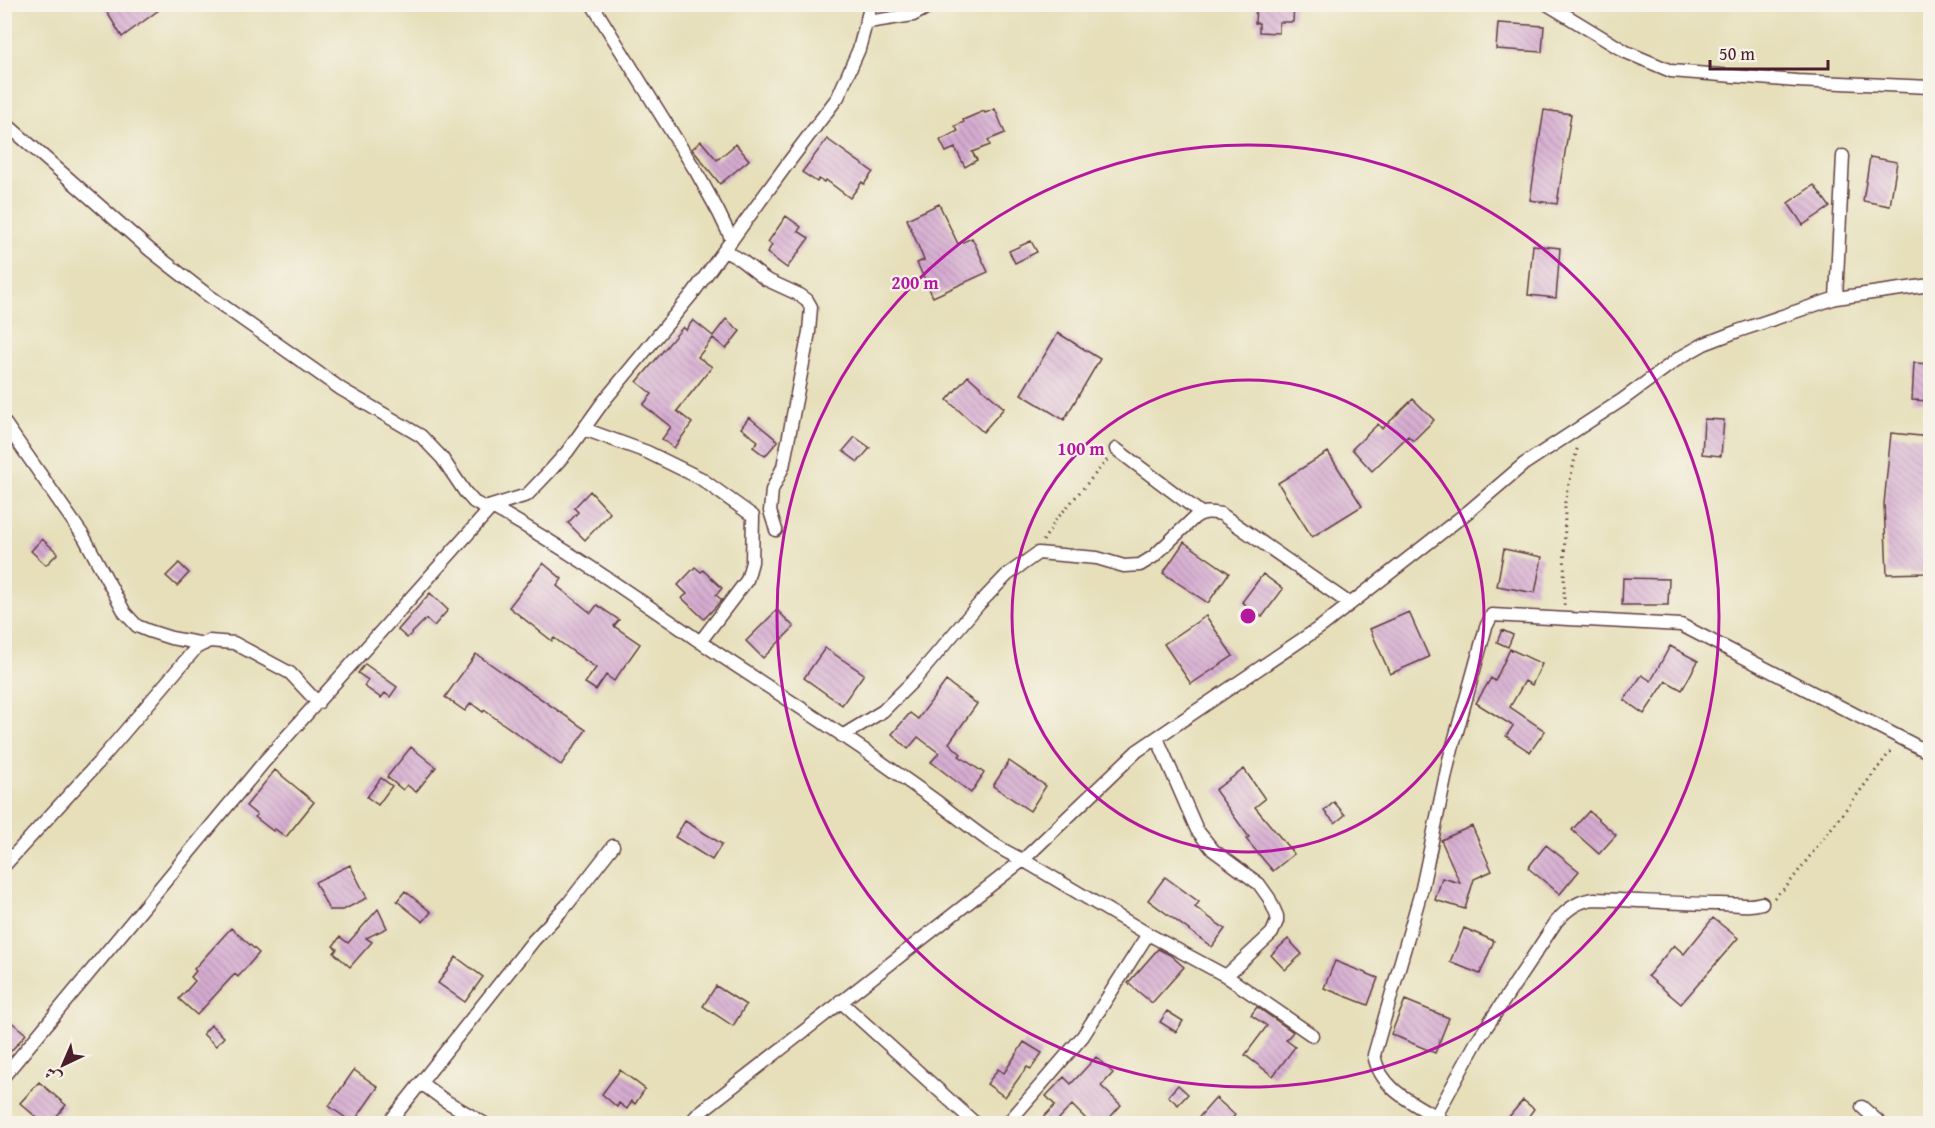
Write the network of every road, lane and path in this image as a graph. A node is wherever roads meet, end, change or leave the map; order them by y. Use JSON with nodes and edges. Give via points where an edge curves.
{"nodes":[{"id":1,"x":592,"y":4,"type":"edge"},
{"id":2,"x":871,"y":4,"type":"edge"},
{"id":3,"x":934,"y":4,"type":"edge"},
{"id":4,"x":1547,"y":4,"type":"edge"},
{"id":5,"x":868,"y":22,"type":"junction"},
{"id":6,"x":1930,"y":87,"type":"edge"},
{"id":7,"x":5,"y":124,"type":"edge"},
{"id":8,"x":1843,"y":156,"type":"dead end"},
{"id":9,"x":729,"y":246,"type":"junction"},
{"id":10,"x":1930,"y":285,"type":"edge"},
{"id":11,"x":1836,"y":298,"type":"junction"},
{"id":12,"x":4,"y":422,"type":"edge"},
{"id":13,"x":1582,"y":426,"type":"junction"},
{"id":14,"x":584,"y":429,"type":"junction"},
{"id":15,"x":1116,"y":449,"type":"joint"},
{"id":16,"x":492,"y":507,"type":"junction"},
{"id":17,"x":1201,"y":513,"type":"junction"},
{"id":18,"x":776,"y":530,"type":"dead end"},
{"id":19,"x":1038,"y":553,"type":"junction"},
{"id":20,"x":1350,"y":604,"type":"junction"},
{"id":21,"x":1564,"y":618,"type":"junction"},
{"id":22,"x":700,"y":642,"type":"junction"},
{"id":23,"x":204,"y":644,"type":"junction"},
{"id":24,"x":318,"y":703,"type":"junction"},
{"id":25,"x":842,"y":736,"type":"junction"},
{"id":26,"x":1157,"y":738,"type":"junction"},
{"id":27,"x":1901,"y":738,"type":"junction"},
{"id":28,"x":1930,"y":753,"type":"edge"},
{"id":29,"x":613,"y":846,"type":"dead end"},
{"id":30,"x":1023,"y":860,"type":"junction"},
{"id":31,"x":4,"y":866,"type":"edge"},
{"id":32,"x":1762,"y":903,"type":"joint"},
{"id":33,"x":1148,"y":934,"type":"junction"},
{"id":34,"x":1226,"y":976,"type":"junction"},
{"id":35,"x":840,"y":1001,"type":"junction"},
{"id":36,"x":1312,"y":1035,"type":"dead end"},
{"id":37,"x":4,"y":1076,"type":"edge"},
{"id":38,"x":421,"y":1083,"type":"junction"},
{"id":39,"x":1862,"y":1107,"type":"dead end"},
{"id":40,"x":1436,"y":1116,"type":"junction"},
{"id":41,"x":388,"y":1124,"type":"edge"},
{"id":42,"x":485,"y":1124,"type":"edge"},
{"id":43,"x":689,"y":1124,"type":"edge"},
{"id":44,"x":976,"y":1124,"type":"edge"},
{"id":45,"x":1007,"y":1124,"type":"edge"},
{"id":46,"x":1448,"y":1124,"type":"edge"},
{"id":47,"x":1881,"y":1124,"type":"edge"}],
"edges":[{"from":1,"to":9,"type":"street","via":[[697,173],[718,211]]},
{"from":2,"to":5,"type":"street"},
{"from":3,"to":5,"type":"street","via":[[913,15]]},
{"from":4,"to":6,"type":"street","via":[[1626,52],[1671,71]]},
{"from":5,"to":9,"type":"street","via":[[838,97]]},
{"from":7,"to":16,"type":"street","via":[[205,293],[341,389],[421,436],[474,502]]},
{"from":8,"to":11,"type":"street"},
{"from":9,"to":14,"type":"street"},
{"from":9,"to":18,"type":"street","via":[[741,260],[776,285],[800,295],[811,307],[783,467],[772,490],[770,511]]},
{"from":10,"to":11,"type":"street"},
{"from":11,"to":13,"type":"street","via":[[1704,344]]},
{"from":12,"to":23,"type":"street","via":[[84,537],[125,613],[150,631]]},
{"from":13,"to":20,"type":"street","via":[[1524,464]]},
{"from":13,"to":21,"type":"path","via":[[1565,502]]},
{"from":14,"to":16,"type":"street","via":[[526,495]]},
{"from":14,"to":22,"type":"street","via":[[647,452],[700,478],[753,516],[752,562],[747,580]]},
{"from":15,"to":17,"type":"street"},
{"from":15,"to":19,"type":"path","via":[[1056,520]]},
{"from":16,"to":22,"type":"street","via":[[536,531]]},
{"from":16,"to":24,"type":"street"},
{"from":17,"to":19,"type":"street","via":[[1140,565]]},
{"from":17,"to":20,"type":"street","via":[[1221,514]]},
{"from":19,"to":25,"type":"street","via":[[1006,575],[883,711]]},
{"from":20,"to":26,"type":"street"},
{"from":21,"to":27,"type":"street","via":[[1681,625]]},
{"from":21,"to":40,"type":"street","via":[[1491,616],[1449,760],[1422,888],[1374,1055],[1387,1084]]},
{"from":22,"to":25,"type":"street"},
{"from":23,"to":24,"type":"street","via":[[234,643],[254,653],[290,673]]},
{"from":23,"to":31,"type":"street","via":[[196,648]]},
{"from":24,"to":37,"type":"street","via":[[264,762]]},
{"from":25,"to":30,"type":"street","via":[[939,803],[980,837]]},
{"from":26,"to":30,"type":"street","via":[[1137,751]]},
{"from":26,"to":34,"type":"street","via":[[1197,830],[1213,850],[1259,884],[1277,916],[1272,933]]},
{"from":27,"to":28,"type":"street"},
{"from":27,"to":32,"type":"path","via":[[1787,886]]},
{"from":29,"to":38,"type":"street"},
{"from":30,"to":33,"type":"street"},
{"from":30,"to":35,"type":"street"},
{"from":32,"to":40,"type":"street","via":[[1748,907],[1595,899],[1569,908],[1477,1041]]},
{"from":33,"to":34,"type":"street"},
{"from":33,"to":45,"type":"street","via":[[1083,1036]]},
{"from":34,"to":36,"type":"street"},
{"from":35,"to":43,"type":"street"},
{"from":35,"to":44,"type":"street"},
{"from":38,"to":41,"type":"street"},
{"from":38,"to":42,"type":"street"},
{"from":39,"to":47,"type":"street"},
{"from":40,"to":46,"type":"street"}]}
